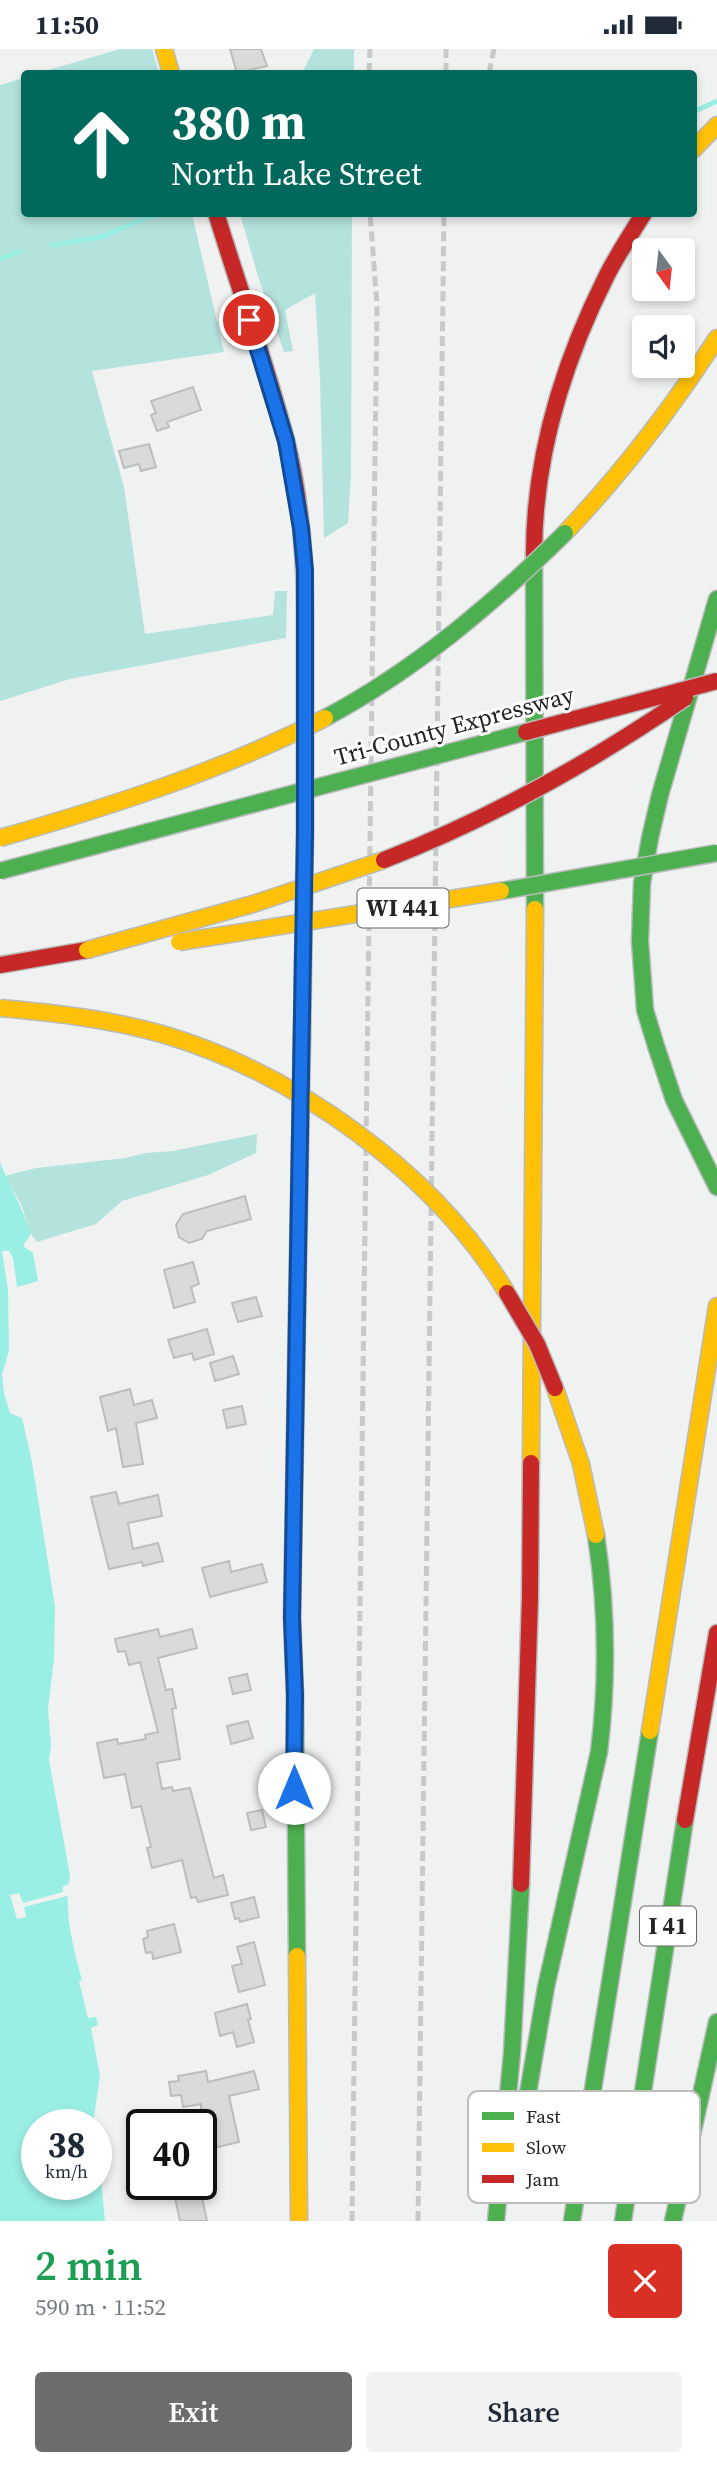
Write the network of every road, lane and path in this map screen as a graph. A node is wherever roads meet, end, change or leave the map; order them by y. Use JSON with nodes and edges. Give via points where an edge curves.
{"nodes":[{"id":1,"x":164,"y":49,"type":"edge"},
{"id":2,"x":171,"y":70,"type":"edge"},
{"id":3,"x":717,"y":125,"type":"edge"},
{"id":4,"x":697,"y":146,"type":"edge"},
{"id":5,"x":217,"y":217,"type":"edge"},
{"id":6,"x":642,"y":217,"type":"edge"},
{"id":7,"x":717,"y":338,"type":"edge"},
{"id":8,"x":717,"y":599,"type":"edge"},
{"id":9,"x":717,"y":678,"type":"edge"},
{"id":10,"x":0,"y":838,"type":"edge"},
{"id":11,"x":717,"y":853,"type":"edge"},
{"id":12,"x":0,"y":871,"type":"edge"},
{"id":13,"x":87,"y":950,"type":"junction"},
{"id":14,"x":0,"y":965,"type":"edge"},
{"id":15,"x":0,"y":1007,"type":"edge"},
{"id":16,"x":717,"y":1187,"type":"edge"},
{"id":17,"x":717,"y":1305,"type":"edge"},
{"id":18,"x":717,"y":1633,"type":"edge"},
{"id":19,"x":717,"y":2022,"type":"edge"},
{"id":20,"x":717,"y":2068,"type":"edge"},
{"id":21,"x":508,"y":2091,"type":"edge"},
{"id":22,"x":528,"y":2091,"type":"edge"},
{"id":23,"x":593,"y":2091,"type":"edge"},
{"id":24,"x":643,"y":2091,"type":"edge"},
{"id":25,"x":701,"y":2101,"type":"junction"},
{"id":26,"x":700,"y":2105,"type":"edge"},
{"id":27,"x":498,"y":2203,"type":"edge"},
{"id":28,"x":513,"y":2203,"type":"edge"},
{"id":29,"x":575,"y":2203,"type":"edge"},
{"id":30,"x":626,"y":2203,"type":"edge"},
{"id":31,"x":677,"y":2203,"type":"edge"},
{"id":32,"x":299,"y":2221,"type":"edge"},
{"id":33,"x":496,"y":2221,"type":"edge"},
{"id":34,"x":511,"y":2221,"type":"edge"},
{"id":35,"x":572,"y":2221,"type":"edge"},
{"id":36,"x":623,"y":2221,"type":"edge"},
{"id":37,"x":673,"y":2221,"type":"edge"}],
"edges":[{"from":1,"to":2,"type":"main road"},
{"from":3,"to":4,"type":"main road"},
{"from":5,"to":32,"type":"main road","via":[[286,441],[301,528],[305,610],[292,1618]]},
{"from":6,"to":21,"type":"main road","via":[[582,329],[545,440],[534,524],[530,1598],[519,1946]]},
{"from":7,"to":10,"type":"main road","bridge":true,"via":[[688,385],[589,509],[511,586],[397,674],[262,749],[163,789]]},
{"from":8,"to":16,"type":"main road","via":[[660,795],[642,883],[640,941],[645,1010],[674,1100]]},
{"from":9,"to":12,"type":"main road","name":"Tri-County Expressway","bridge":true},
{"from":9,"to":13,"type":"main road","bridge":true,"via":[[554,781],[420,845],[275,898]]},
{"from":11,"to":13,"type":"main road","number":"WI 441","bridge":true,"via":[[153,947]]},
{"from":13,"to":14,"type":"main road","number":"WI 441"},
{"from":15,"to":22,"type":"main road","bridge":true,"via":[[83,1016],[182,1040],[251,1069],[337,1118],[421,1188],[477,1250],[538,1346],[580,1462],[600,1550],[607,1625],[599,1752],[546,1987]]},
{"from":17,"to":23,"type":"main road","number":"I 41"},
{"from":18,"to":24,"type":"main road","number":"I 41"},
{"from":19,"to":25,"type":"main road"},
{"from":20,"to":25,"type":"main road"},
{"from":25,"to":26,"type":"main road"},
{"from":27,"to":33,"type":"main road"},
{"from":28,"to":34,"type":"main road"},
{"from":29,"to":35,"type":"main road","number":"I 41"},
{"from":30,"to":36,"type":"main road","number":"I 41"},
{"from":31,"to":37,"type":"main road"}]}
